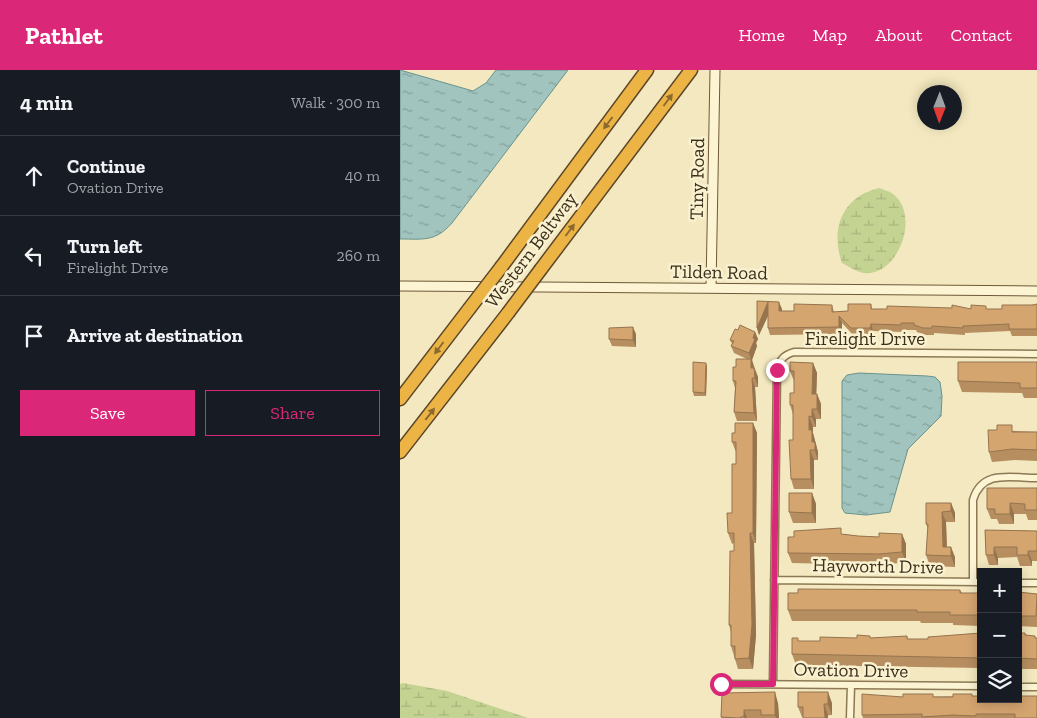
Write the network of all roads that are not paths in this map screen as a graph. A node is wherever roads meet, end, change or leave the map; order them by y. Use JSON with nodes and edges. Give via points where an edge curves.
{"nodes":[{"id":1,"x":647,"y":70,"type":"edge"},
{"id":2,"x":691,"y":70,"type":"edge"},
{"id":3,"x":715,"y":70,"type":"edge"},
{"id":4,"x":400,"y":286,"type":"edge"},
{"id":5,"x":712,"y":288,"type":"junction"},
{"id":6,"x":1037,"y":291,"type":"edge"},
{"id":7,"x":1037,"y":354,"type":"edge"},
{"id":8,"x":400,"y":399,"type":"edge"},
{"id":9,"x":400,"y":452,"type":"edge"},
{"id":10,"x":1037,"y":478,"type":"edge"},
{"id":11,"x":774,"y":580,"type":"junction"},
{"id":12,"x":973,"y":582,"type":"junction"},
{"id":13,"x":977,"y":582,"type":"edge"},
{"id":14,"x":1022,"y":583,"type":"edge"},
{"id":15,"x":1037,"y":583,"type":"edge"},
{"id":16,"x":721,"y":684,"type":"dead end"},
{"id":17,"x":773,"y":684,"type":"junction"},
{"id":18,"x":851,"y":685,"type":"junction"},
{"id":19,"x":977,"y":686,"type":"edge"},
{"id":20,"x":1022,"y":687,"type":"edge"},
{"id":21,"x":1037,"y":687,"type":"edge"},
{"id":22,"x":850,"y":718,"type":"edge"}],
"edges":[{"from":1,"to":8,"type":"highway","name":"Western Beltway","one_way":true,"bridge":true},
{"from":9,"to":2,"type":"highway","name":"Western Beltway","one_way":true,"bridge":true},
{"from":3,"to":5,"type":"street","name":"Tiny Road"},
{"from":4,"to":5,"type":"street","name":"Tilden Road"},
{"from":5,"to":6,"type":"street","name":"Tilden Road"},
{"from":7,"to":11,"type":"street","name":"Firelight Drive","via":[[794,352],[779,361]]},
{"from":10,"to":12,"type":"street","via":[[993,478],[983,481],[976,489],[973,500]]},
{"from":11,"to":12,"type":"street","name":"Hayworth Drive"},
{"from":11,"to":17,"type":"street","name":"Firelight Drive"},
{"from":12,"to":13,"type":"street","name":"Hayworth Drive"},
{"from":14,"to":15,"type":"street"},
{"from":16,"to":17,"type":"street","name":"Ovation Drive"},
{"from":17,"to":18,"type":"street","name":"Ovation Drive"},
{"from":18,"to":19,"type":"street","name":"Ovation Drive"},
{"from":18,"to":22,"type":"street"},
{"from":20,"to":21,"type":"street"}]}
